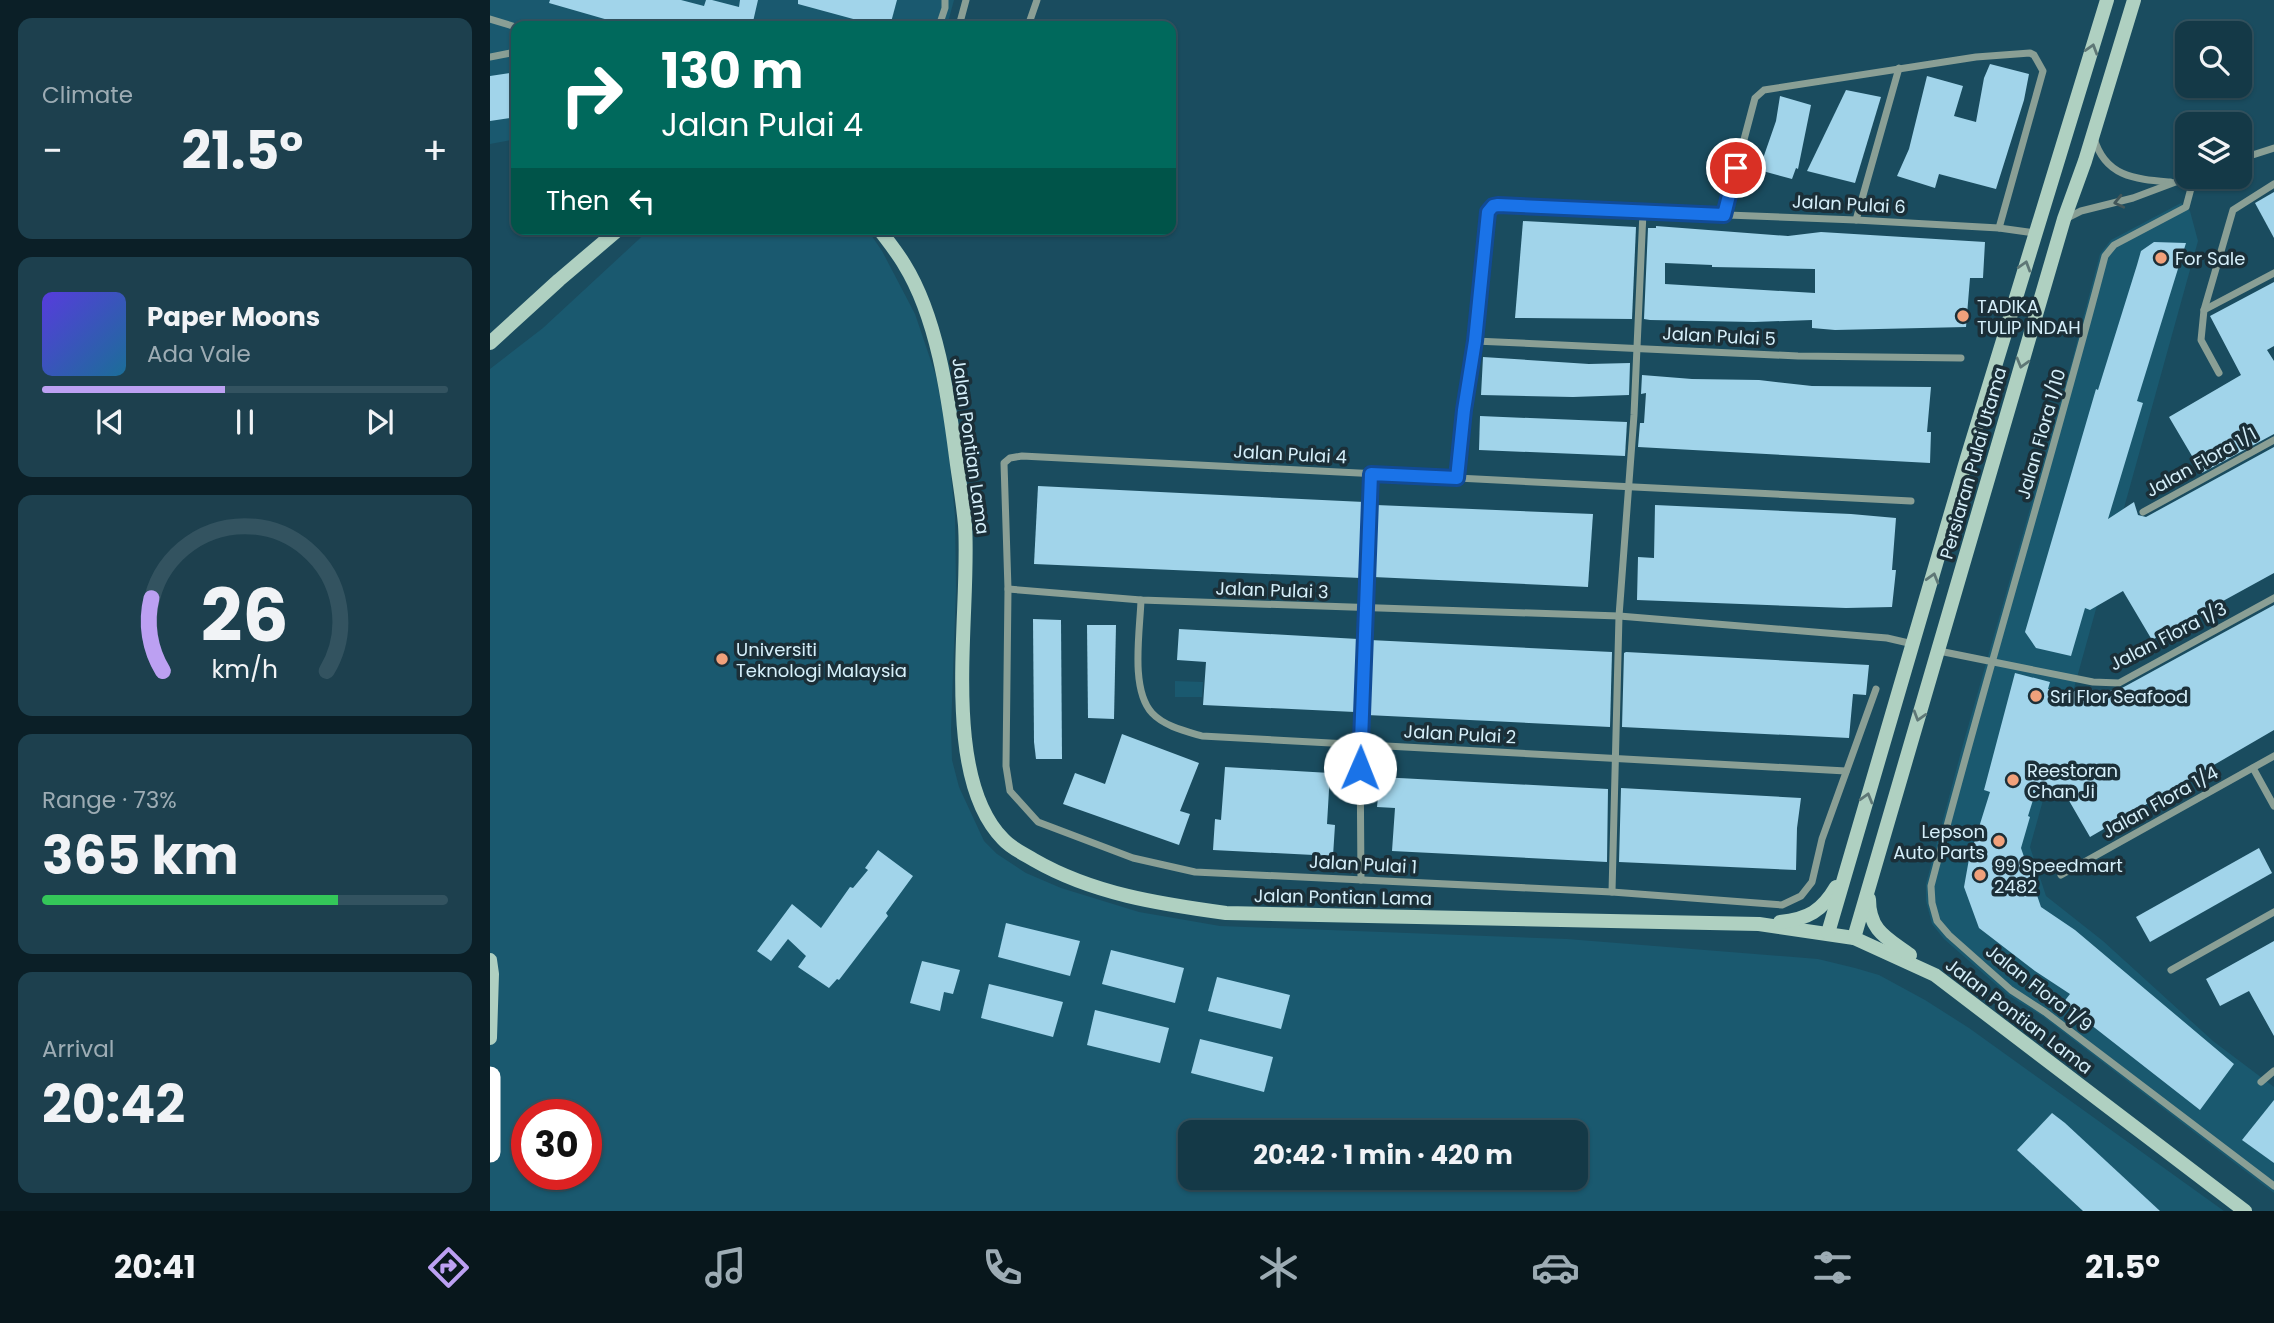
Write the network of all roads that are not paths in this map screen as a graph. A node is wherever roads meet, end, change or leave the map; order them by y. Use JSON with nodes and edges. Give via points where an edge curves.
{"nodes":[{"id":1,"x":945,"y":0,"type":"edge"},
{"id":2,"x":966,"y":0,"type":"edge"},
{"id":3,"x":1037,"y":0,"type":"edge"},
{"id":4,"x":2107,"y":0,"type":"edge"},
{"id":5,"x":2134,"y":0,"type":"edge"},
{"id":6,"x":490,"y":19,"type":"edge"},
{"id":7,"x":941,"y":21,"type":"edge"},
{"id":8,"x":960,"y":21,"type":"edge"},
{"id":9,"x":1030,"y":21,"type":"edge"},
{"id":10,"x":511,"y":25,"type":"edge"},
{"id":11,"x":511,"y":53,"type":"edge"},
{"id":12,"x":490,"y":57,"type":"edge"},
{"id":13,"x":1899,"y":68,"type":"junction"},
{"id":14,"x":2093,"y":134,"type":"junction"},
{"id":15,"x":2274,"y":148,"type":"edge"},
{"id":16,"x":2252,"y":155,"type":"edge"},
{"id":17,"x":2173,"y":182,"type":"joint"},
{"id":18,"x":2274,"y":184,"type":"edge"},
{"id":19,"x":2189,"y":189,"type":"edge"},
{"id":20,"x":1643,"y":212,"type":"junction"},
{"id":21,"x":1724,"y":215,"type":"junction"},
{"id":22,"x":2064,"y":219,"type":"junction"},
{"id":23,"x":1856,"y":220,"type":"junction"},
{"id":24,"x":1999,"y":228,"type":"junction"},
{"id":25,"x":2035,"y":233,"type":"junction"},
{"id":26,"x":612,"y":235,"type":"edge"},
{"id":27,"x":883,"y":235,"type":"edge"},
{"id":28,"x":2274,"y":273,"type":"edge"},
{"id":29,"x":2204,"y":310,"type":"junction"},
{"id":30,"x":515,"y":320,"type":"junction"},
{"id":31,"x":490,"y":332,"type":"edge"},
{"id":32,"x":1475,"y":341,"type":"junction"},
{"id":33,"x":490,"y":343,"type":"edge"},
{"id":34,"x":1636,"y":348,"type":"junction"},
{"id":35,"x":1961,"y":358,"type":"dead end"},
{"id":36,"x":2219,"y":373,"type":"dead end"},
{"id":37,"x":2274,"y":440,"type":"edge"},
{"id":38,"x":1371,"y":474,"type":"junction"},
{"id":39,"x":1457,"y":478,"type":"junction"},
{"id":40,"x":1629,"y":486,"type":"junction"},
{"id":41,"x":1911,"y":500,"type":"dead end"},
{"id":42,"x":2143,"y":512,"type":"dead end"},
{"id":43,"x":1008,"y":589,"type":"junction"},
{"id":44,"x":2274,"y":598,"type":"edge"},
{"id":45,"x":1141,"y":600,"type":"junction"},
{"id":46,"x":1365,"y":609,"type":"junction"},
{"id":47,"x":1619,"y":616,"type":"junction"},
{"id":48,"x":1913,"y":644,"type":"junction"},
{"id":49,"x":1939,"y":651,"type":"junction"},
{"id":50,"x":1993,"y":662,"type":"junction"},
{"id":51,"x":1876,"y":688,"type":"dead end"},
{"id":52,"x":1360,"y":744,"type":"junction"},
{"id":53,"x":2274,"y":756,"type":"edge"},
{"id":54,"x":1615,"y":758,"type":"junction"},
{"id":55,"x":2253,"y":768,"type":"junction"},
{"id":56,"x":1846,"y":771,"type":"junction"},
{"id":57,"x":2274,"y":806,"type":"edge"},
{"id":58,"x":1849,"y":864,"type":"junction"},
{"id":59,"x":2060,"y":875,"type":"dead end"},
{"id":60,"x":1361,"y":880,"type":"junction"},
{"id":61,"x":1870,"y":880,"type":"junction"},
{"id":62,"x":1612,"y":892,"type":"junction"},
{"id":63,"x":2274,"y":912,"type":"edge"},
{"id":64,"x":1759,"y":925,"type":"junction"},
{"id":65,"x":1828,"y":933,"type":"junction"},
{"id":66,"x":1854,"y":938,"type":"junction"},
{"id":67,"x":490,"y":960,"type":"edge"},
{"id":68,"x":2171,"y":970,"type":"dead end"},
{"id":69,"x":1935,"y":975,"type":"junction"},
{"id":70,"x":490,"y":1038,"type":"edge"},
{"id":71,"x":2274,"y":1070,"type":"edge"},
{"id":72,"x":490,"y":1077,"type":"edge"},
{"id":73,"x":2260,"y":1082,"type":"dead end"},
{"id":74,"x":490,"y":1152,"type":"edge"},
{"id":75,"x":2274,"y":1185,"type":"edge"},
{"id":76,"x":2243,"y":1210,"type":"edge"}],
"edges":[{"from":1,"to":7,"type":"street"},
{"from":2,"to":8,"type":"street"},
{"from":3,"to":9,"type":"street"},
{"from":25,"to":4,"type":"main road","name":"Persiaran Pulai Utama","one_way":true},
{"from":5,"to":14,"type":"main road","name":"Persiaran Pulai Utama"},
{"from":6,"to":10,"type":"street"},
{"from":11,"to":12,"type":"street"},
{"from":13,"to":21,"type":"street","via":[[1757,93]]},
{"from":13,"to":23,"type":"street"},
{"from":13,"to":24,"type":"street","via":[[2030,53],[2039,62],[2043,71]]},
{"from":14,"to":17,"type":"street","via":[[2101,157],[2114,170]]},
{"from":14,"to":22,"type":"main road","name":"Persiaran Pulai Utama"},
{"from":15,"to":16,"type":"street"},
{"from":17,"to":22,"type":"street","one_way":true},
{"from":18,"to":29,"type":"street","via":[[2233,210]]},
{"from":19,"to":50,"type":"street","name":"Jalan Flora 1/10","via":[[2186,207],[2114,245],[2105,256]]},
{"from":20,"to":21,"type":"street","name":"Jalan Pulai 6"},
{"from":20,"to":32,"type":"street","name":"Jalan Pulai 6","via":[[1493,206],[1485,222]]},
{"from":20,"to":34,"type":"street"},
{"from":21,"to":23,"type":"street","name":"Jalan Pulai 6"},
{"from":22,"to":49,"type":"main road","name":"Persiaran Pulai Utama","one_way":true},
{"from":23,"to":24,"type":"street","name":"Jalan Pulai 6"},
{"from":24,"to":25,"type":"street","name":"Jalan Pulai 6"},
{"from":48,"to":25,"type":"main road","name":"Persiaran Pulai Utama","one_way":true},
{"from":26,"to":30,"type":"main road"},
{"from":27,"to":64,"type":"main road","name":"Jalan Pontian Lama","via":[[905,265],[922,303],[946,390],[965,526],[966,757],[978,798],[1003,840],[1050,869],[1093,886],[1169,906],[1227,913]]},
{"from":28,"to":29,"type":"street"},
{"from":29,"to":36,"type":"street","via":[[2201,340]]},
{"from":30,"to":31,"type":"main road"},
{"from":30,"to":33,"type":"main road"},
{"from":32,"to":34,"type":"street","name":"Jalan Pulai 5"},
{"from":32,"to":39,"type":"street"},
{"from":34,"to":35,"type":"street","name":"Jalan Pulai 5"},
{"from":34,"to":40,"type":"street"},
{"from":37,"to":42,"type":"street","name":"Jalan Flora 1/1"},
{"from":38,"to":39,"type":"street","name":"Jalan Pulai 4"},
{"from":38,"to":43,"type":"street","name":"Jalan Pulai 4","via":[[1010,458],[1004,464]]},
{"from":38,"to":46,"type":"street"},
{"from":39,"to":40,"type":"street","name":"Jalan Pulai 4"},
{"from":40,"to":41,"type":"street","name":"Jalan Pulai 4"},
{"from":40,"to":47,"type":"street"},
{"from":43,"to":45,"type":"street","name":"Jalan Pulai 3"},
{"from":43,"to":60,"type":"street","name":"Jalan Pulai 1","via":[[1006,766],[1010,791],[1038,822],[1133,858],[1195,872]]},
{"from":44,"to":50,"type":"street","name":"Jalan Flora 1/3","via":[[2119,683]]},
{"from":45,"to":46,"type":"street","name":"Jalan Pulai 3"},
{"from":45,"to":52,"type":"street","name":"Jalan Pulai 2","via":[[1140,690],[1152,713],[1173,727],[1202,736]]},
{"from":46,"to":47,"type":"street","name":"Jalan Pulai 3"},
{"from":46,"to":52,"type":"street"},
{"from":47,"to":48,"type":"street","name":"Jalan Pulai 3","via":[[1887,638]]},
{"from":47,"to":54,"type":"street"},
{"from":48,"to":49,"type":"main road"},
{"from":58,"to":48,"type":"main road","name":"Persiaran Pulai Utama","one_way":true},
{"from":49,"to":50,"type":"street","name":"Jalan Flora 1/3"},
{"from":49,"to":61,"type":"main road","name":"Persiaran Pulai Utama","one_way":true},
{"from":50,"to":75,"type":"street","name":"Jalan Flora 1/9","via":[[1931,886],[1937,921],[2011,990]]},
{"from":51,"to":56,"type":"street","name":"Jalan Pulai 1"},
{"from":52,"to":54,"type":"street","name":"Jalan Pulai 2"},
{"from":52,"to":60,"type":"street"},
{"from":53,"to":55,"type":"street","name":"Jalan Flora 1/4"},
{"from":54,"to":56,"type":"street","name":"Jalan Pulai 2"},
{"from":54,"to":62,"type":"street"},
{"from":55,"to":57,"type":"street"},
{"from":55,"to":59,"type":"street","name":"Jalan Flora 1/4"},
{"from":56,"to":62,"type":"street","name":"Jalan Pulai 1","via":[[1812,882],[1795,900],[1782,905]]},
{"from":58,"to":64,"type":"main road","via":[[1819,910]]},
{"from":58,"to":65,"type":"main road","name":"Persiaran Pulai Utama"},
{"from":60,"to":62,"type":"street","name":"Jalan Pulai 1"},
{"from":61,"to":66,"type":"main road","name":"Persiaran Pulai Utama"},
{"from":61,"to":69,"type":"main road","via":[[1870,915],[1877,930]]},
{"from":63,"to":68,"type":"street"},
{"from":64,"to":65,"type":"main road","name":"Jalan Pontian Lama"},
{"from":65,"to":66,"type":"main road","name":"Jalan Pontian Lama"},
{"from":66,"to":69,"type":"main road","name":"Jalan Pontian Lama"},
{"from":67,"to":70,"type":"main road"},
{"from":69,"to":76,"type":"main road","name":"Jalan Pontian Lama"},
{"from":71,"to":73,"type":"street"},
{"from":72,"to":74,"type":"highway"}]}
